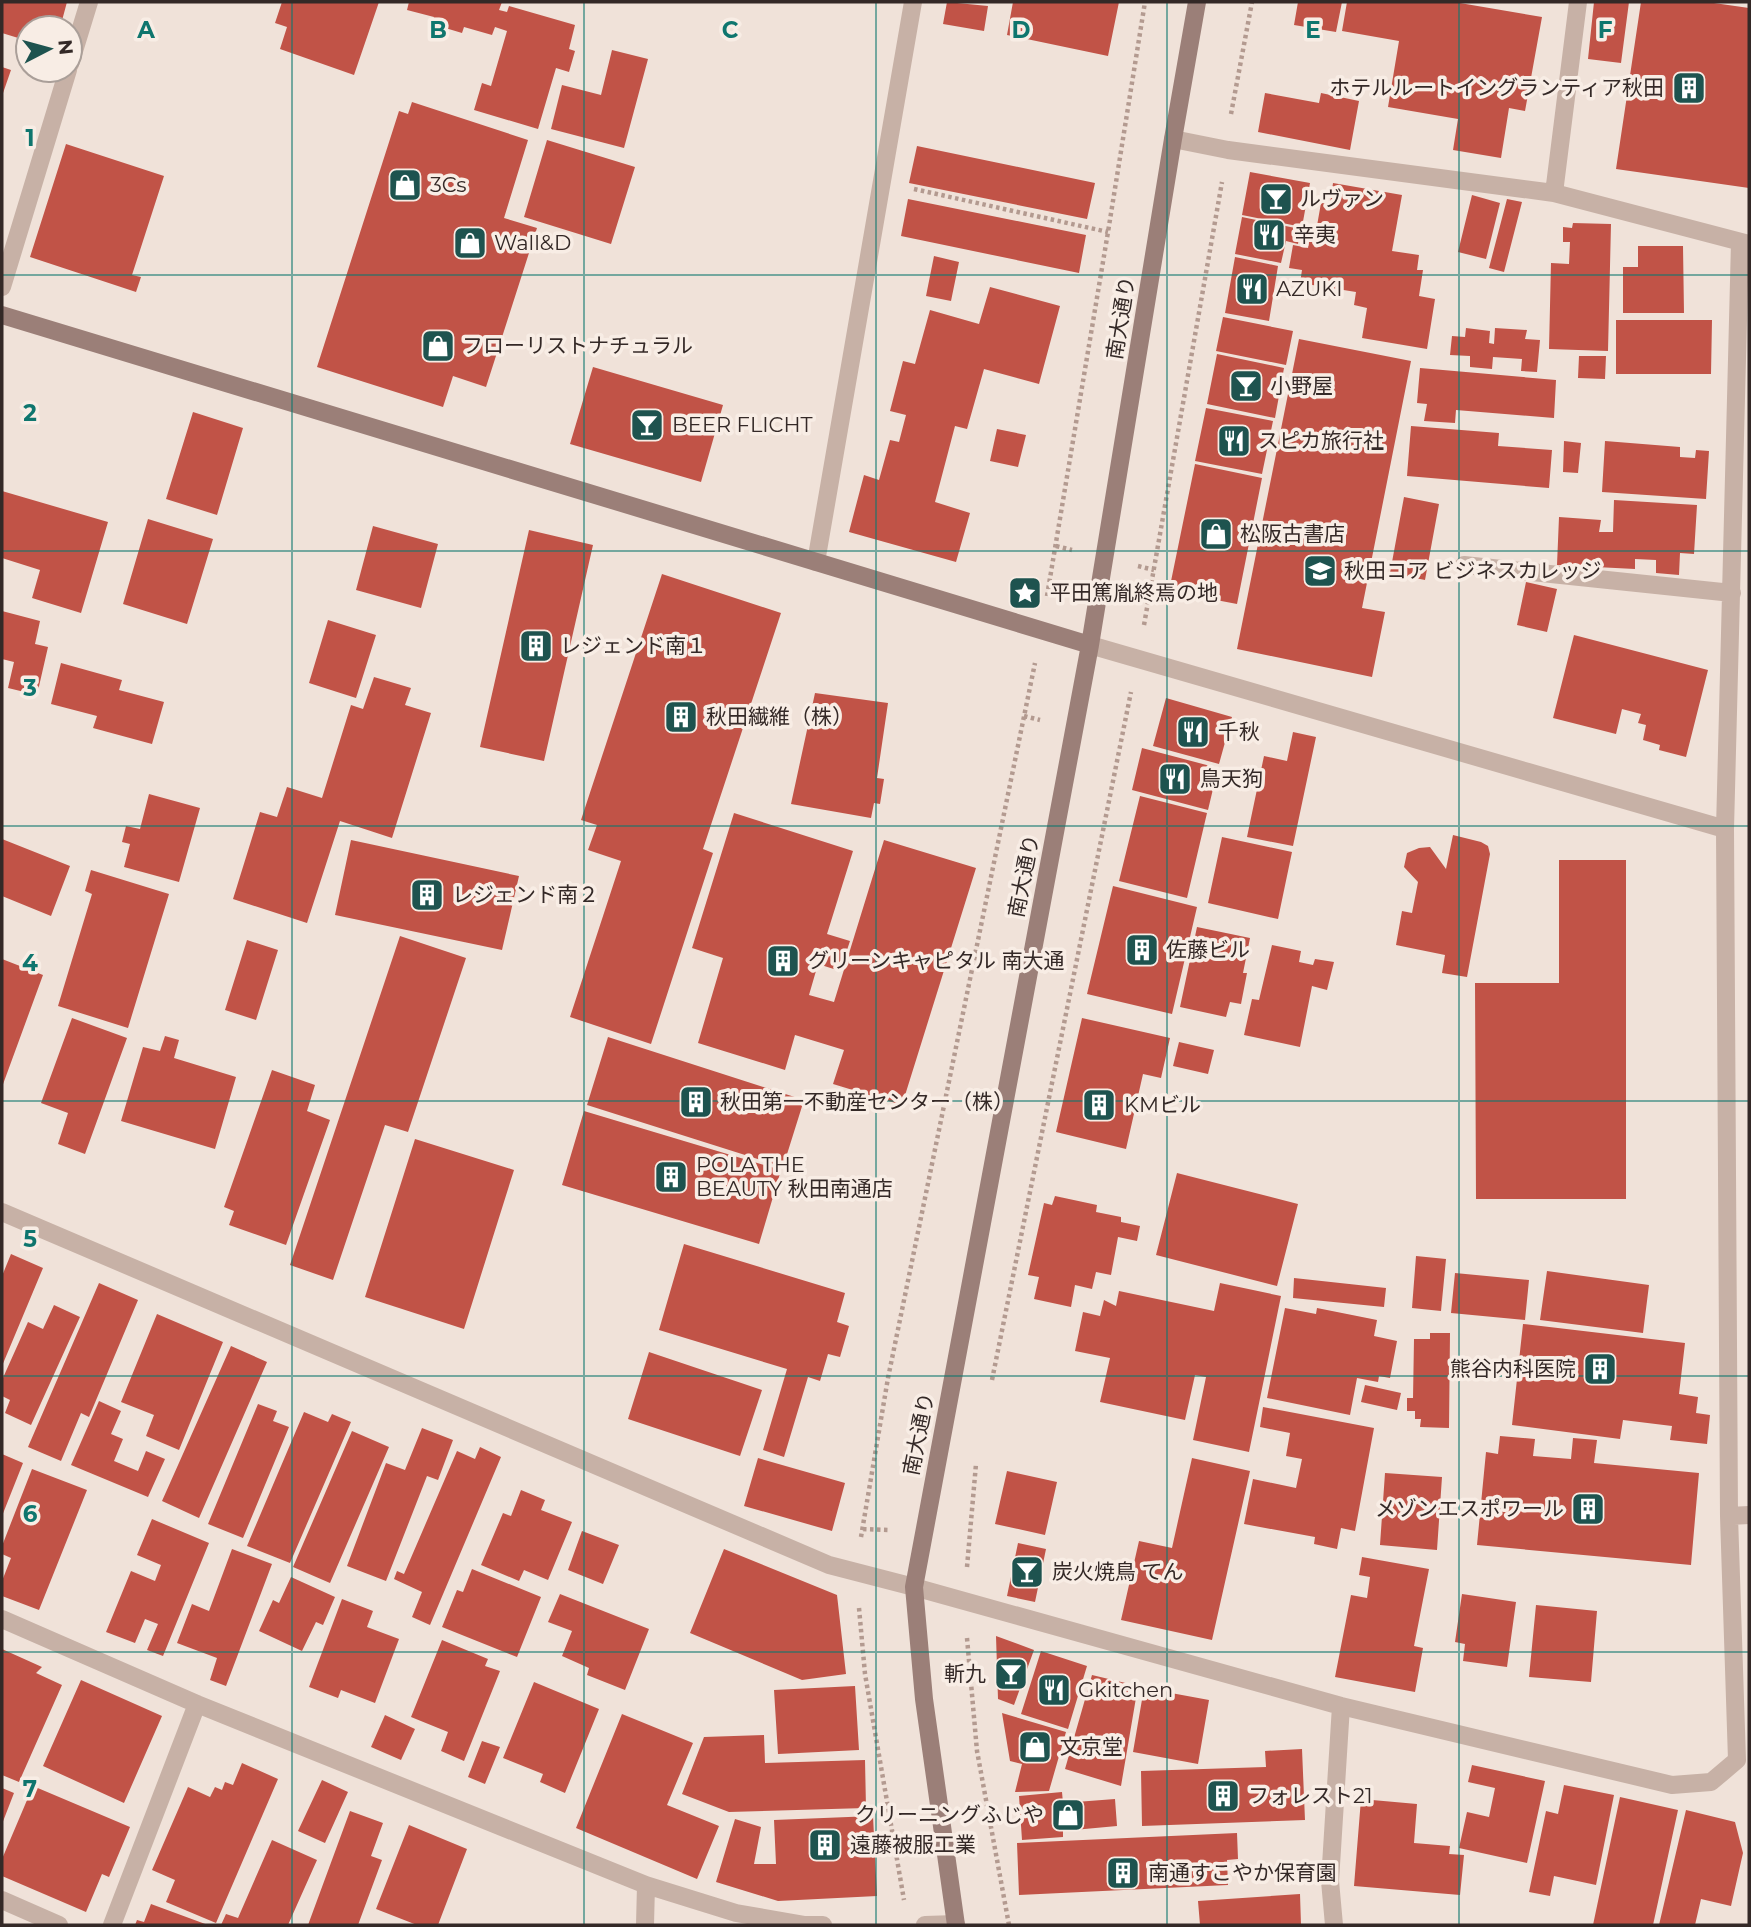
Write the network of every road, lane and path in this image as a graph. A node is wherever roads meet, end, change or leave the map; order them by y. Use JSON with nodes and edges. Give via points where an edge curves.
{"nodes":[{"id":1,"x":913,"y":2,"type":"edge"},
{"id":2,"x":1145,"y":2,"type":"edge"},
{"id":3,"x":1197,"y":2,"type":"edge"},
{"id":4,"x":1252,"y":2,"type":"edge"},
{"id":5,"x":1578,"y":2,"type":"edge"},
{"id":6,"x":64,"y":84,"type":"edge"},
{"id":7,"x":1173,"y":139,"type":"junction"},
{"id":8,"x":1228,"y":150,"type":"junction"},
{"id":9,"x":882,"y":182,"type":"junction"},
{"id":10,"x":1554,"y":193,"type":"junction"},
{"id":11,"x":1108,"y":232,"type":"junction"},
{"id":12,"x":1745,"y":243,"type":"edge"},
{"id":13,"x":2,"y":287,"type":"edge"},
{"id":14,"x":2,"y":315,"type":"edge"},
{"id":15,"x":816,"y":562,"type":"junction"},
{"id":16,"x":1464,"y":565,"type":"dead end"},
{"id":17,"x":1732,"y":593,"type":"junction"},
{"id":18,"x":1041,"y":630,"type":"junction"},
{"id":19,"x":1090,"y":645,"type":"junction"},
{"id":20,"x":1138,"y":658,"type":"junction"},
{"id":21,"x":1725,"y":829,"type":"junction"},
{"id":22,"x":2,"y":1212,"type":"edge"},
{"id":23,"x":990,"y":1388,"type":"dead end"},
{"id":24,"x":976,"y":1456,"type":"dead end"},
{"id":25,"x":1729,"y":1516,"type":"junction"},
{"id":26,"x":1749,"y":1516,"type":"edge"},
{"id":27,"x":856,"y":1572,"type":"junction"},
{"id":28,"x":914,"y":1587,"type":"junction"},
{"id":29,"x":964,"y":1601,"type":"junction"},
{"id":30,"x":2,"y":1619,"type":"edge"},
{"id":31,"x":197,"y":1704,"type":"junction"},
{"id":32,"x":1341,"y":1706,"type":"junction"},
{"id":33,"x":646,"y":1885,"type":"junction"},
{"id":34,"x":2,"y":1900,"type":"edge"},
{"id":35,"x":906,"y":1912,"type":"dead end"},
{"id":36,"x":59,"y":1925,"type":"edge"},
{"id":37,"x":112,"y":1925,"type":"edge"},
{"id":38,"x":645,"y":1925,"type":"edge"},
{"id":39,"x":823,"y":1925,"type":"edge"},
{"id":40,"x":925,"y":1925,"type":"edge"},
{"id":41,"x":956,"y":1925,"type":"edge"},
{"id":42,"x":1009,"y":1925,"type":"edge"},
{"id":43,"x":1334,"y":1925,"type":"edge"}],
"edges":[{"from":1,"to":9,"type":"street"},
{"from":2,"to":11,"type":"path"},
{"from":3,"to":7,"type":"street","name":"南大通り"},
{"from":4,"to":8,"type":"path","via":[[1231,109]]},
{"from":5,"to":10,"type":"street"},
{"from":6,"to":13,"type":"street"},
{"from":7,"to":8,"type":"street"},
{"from":7,"to":19,"type":"street","name":"南大通り"},
{"from":8,"to":10,"type":"street"},
{"from":8,"to":20,"type":"path"},
{"from":9,"to":11,"type":"path"},
{"from":9,"to":15,"type":"street"},
{"from":10,"to":12,"type":"street"},
{"from":11,"to":18,"type":"path"},
{"from":12,"to":17,"type":"street"},
{"from":14,"to":15,"type":"street"},
{"from":15,"to":18,"type":"street"},
{"from":16,"to":17,"type":"street"},
{"from":17,"to":21,"type":"street"},
{"from":18,"to":19,"type":"street"},
{"from":18,"to":27,"type":"path","via":[[891,1364]]},
{"from":19,"to":20,"type":"street"},
{"from":19,"to":28,"type":"street","name":"南大通り"},
{"from":20,"to":21,"type":"street"},
{"from":20,"to":23,"type":"path"},
{"from":21,"to":25,"type":"street"},
{"from":22,"to":27,"type":"street","via":[[829,1565]]},
{"from":24,"to":29,"type":"path"},
{"from":25,"to":26,"type":"street"},
{"from":25,"to":32,"type":"street","via":[[1737,1760],[1711,1782],[1672,1785]]},
{"from":27,"to":28,"type":"street"},
{"from":27,"to":35,"type":"path","via":[[865,1674]]},
{"from":28,"to":29,"type":"street"},
{"from":28,"to":41,"type":"street","name":"南大通り","via":[[923,1699]]},
{"from":29,"to":32,"type":"street"},
{"from":29,"to":42,"type":"path","via":[[977,1751]]},
{"from":30,"to":31,"type":"street"},
{"from":31,"to":33,"type":"street"},
{"from":31,"to":37,"type":"street"},
{"from":32,"to":43,"type":"street","via":[[1330,1881]]},
{"from":33,"to":38,"type":"street"},
{"from":33,"to":39,"type":"street","via":[[736,1913]]},
{"from":34,"to":36,"type":"street"},
{"from":40,"to":41,"type":"street"}]}
